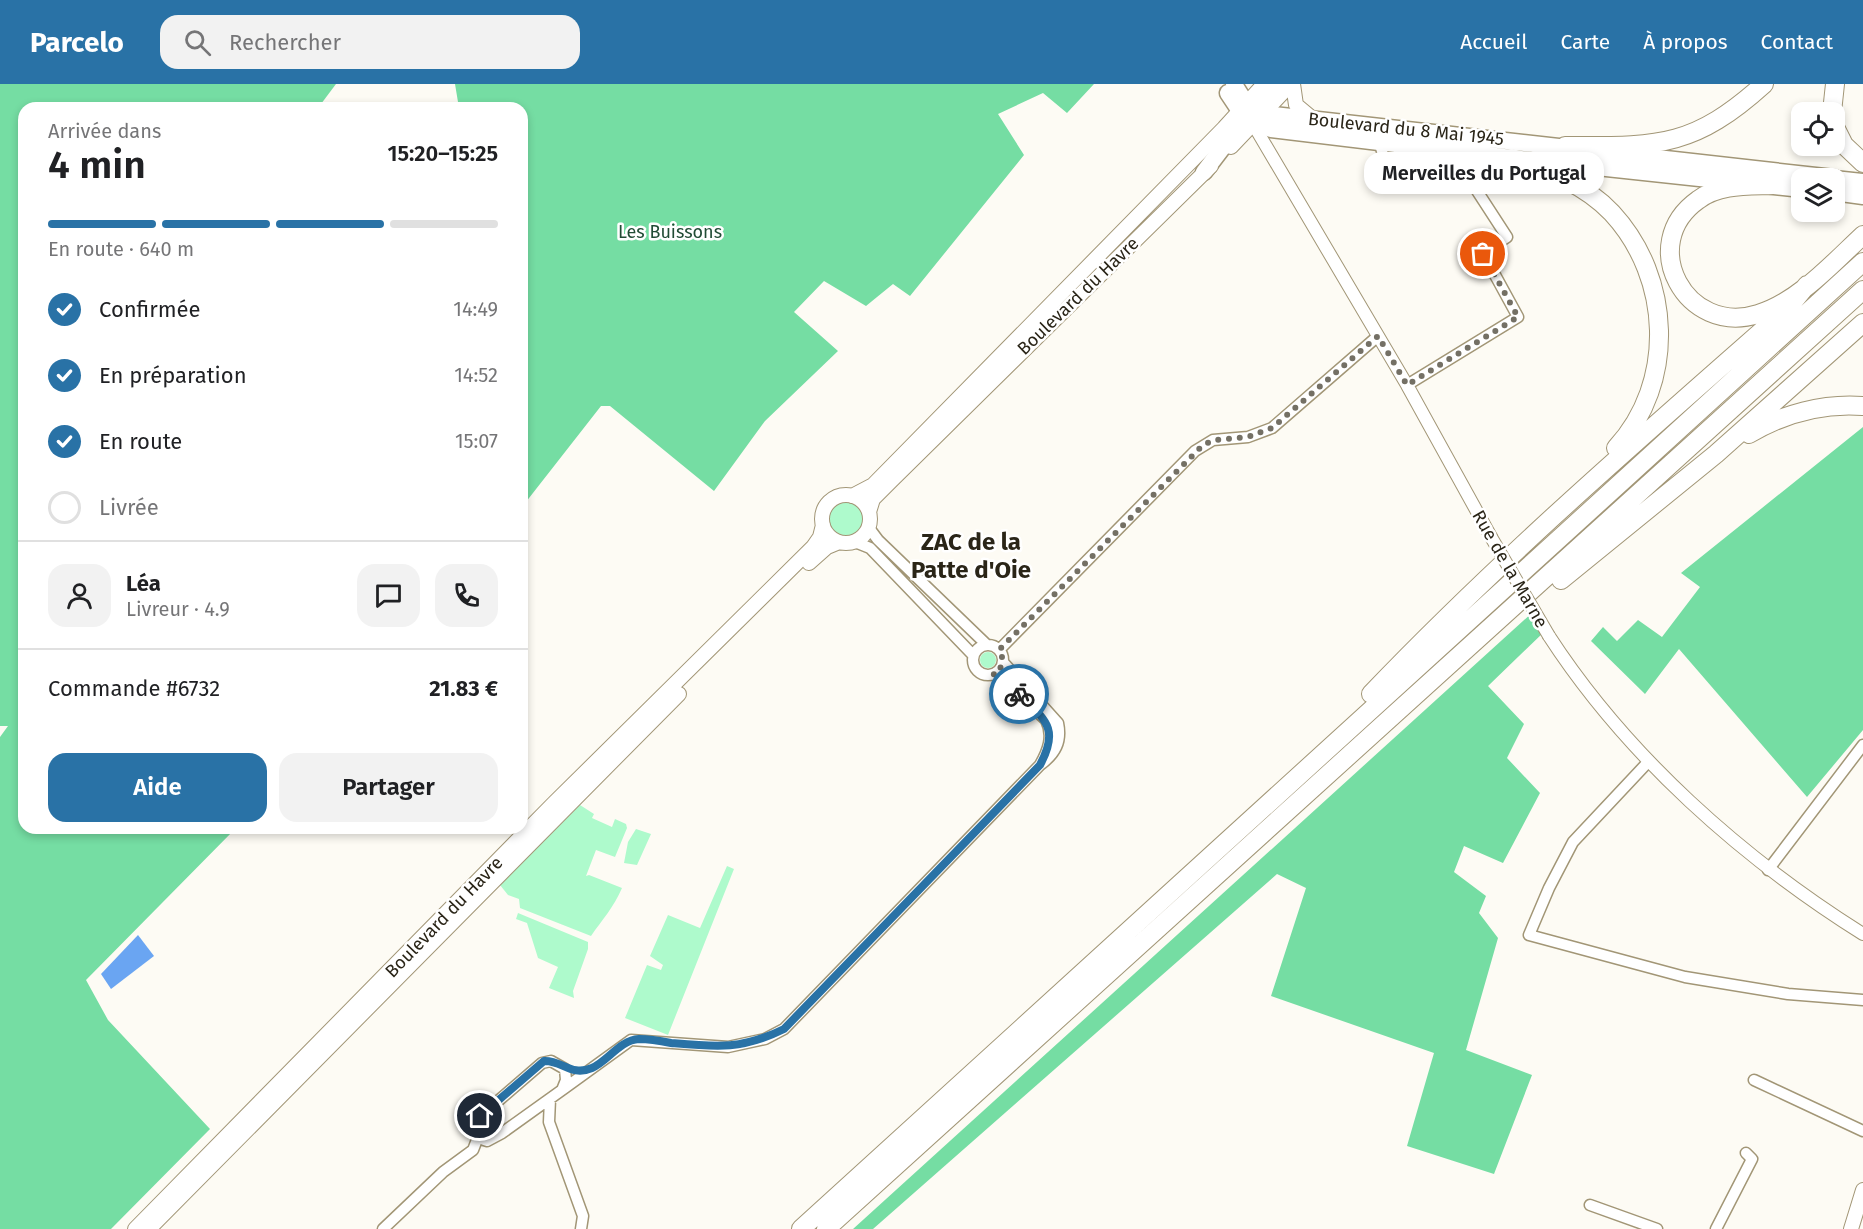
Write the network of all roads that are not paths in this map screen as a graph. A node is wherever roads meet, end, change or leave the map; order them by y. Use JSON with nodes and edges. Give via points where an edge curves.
{"nodes":[{"id":1,"x":1224,"y":84,"type":"edge"},
{"id":2,"x":1234,"y":84,"type":"edge"},
{"id":3,"x":1264,"y":84,"type":"edge"},
{"id":4,"x":1275,"y":84,"type":"edge"},
{"id":5,"x":1292,"y":84,"type":"edge"},
{"id":6,"x":1764,"y":84,"type":"edge"},
{"id":7,"x":1835,"y":84,"type":"edge"},
{"id":8,"x":1833,"y":102,"type":"edge"},
{"id":9,"x":1250,"y":113,"type":"junction"},
{"id":10,"x":1314,"y":120,"type":"junction"},
{"id":11,"x":1379,"y":141,"type":"junction"},
{"id":12,"x":1565,"y":146,"type":"junction"},
{"id":13,"x":1845,"y":146,"type":"edge"},
{"id":14,"x":1520,"y":153,"type":"junction"},
{"id":15,"x":1863,"y":163,"type":"edge"},
{"id":16,"x":1204,"y":172,"type":"joint"},
{"id":17,"x":1791,"y":174,"type":"edge"},
{"id":18,"x":1845,"y":180,"type":"edge"},
{"id":19,"x":1863,"y":182,"type":"edge"},
{"id":20,"x":1773,"y":185,"type":"junction"},
{"id":21,"x":1791,"y":187,"type":"edge"},
{"id":22,"x":1845,"y":193,"type":"edge"},
{"id":23,"x":1863,"y":195,"type":"edge"},
{"id":24,"x":1863,"y":235,"type":"edge"},
{"id":25,"x":1863,"y":262,"type":"edge"},
{"id":26,"x":1807,"y":285,"type":"junction"},
{"id":27,"x":1863,"y":290,"type":"edge"},
{"id":28,"x":1863,"y":323,"type":"edge"},
{"id":29,"x":1378,"y":336,"type":"junction"},
{"id":30,"x":1407,"y":385,"type":"junction"},
{"id":31,"x":1863,"y":406,"type":"edge"},
{"id":32,"x":1716,"y":454,"type":"junction"},
{"id":33,"x":852,"y":496,"type":"junction"},
{"id":34,"x":1567,"y":502,"type":"junction"},
{"id":35,"x":869,"y":512,"type":"junction"},
{"id":36,"x":823,"y":525,"type":"junction"},
{"id":37,"x":869,"y":528,"type":"junction"},
{"id":38,"x":839,"y":542,"type":"junction"},
{"id":39,"x":855,"y":542,"type":"junction"},
{"id":40,"x":1477,"y":642,"type":"junction"},
{"id":41,"x":987,"y":645,"type":"junction"},
{"id":42,"x":999,"y":650,"type":"junction"},
{"id":43,"x":973,"y":655,"type":"junction"},
{"id":44,"x":1003,"y":662,"type":"junction"},
{"id":45,"x":974,"y":667,"type":"junction"},
{"id":46,"x":993,"y":674,"type":"junction"},
{"id":47,"x":965,"y":677,"type":"dead end"},
{"id":48,"x":1863,"y":745,"type":"edge"},
{"id":49,"x":1326,"y":749,"type":"junction"},
{"id":50,"x":1649,"y":761,"type":"junction"},
{"id":51,"x":1040,"y":765,"type":"junction"},
{"id":52,"x":528,"y":829,"type":"edge"},
{"id":53,"x":524,"y":834,"type":"edge"},
{"id":54,"x":1768,"y":870,"type":"junction"},
{"id":55,"x":1863,"y":934,"type":"edge"},
{"id":56,"x":1863,"y":1000,"type":"edge"},
{"id":57,"x":592,"y":1068,"type":"junction"},
{"id":58,"x":564,"y":1069,"type":"junction"},
{"id":59,"x":1754,"y":1080,"type":"dead end"},
{"id":60,"x":562,"y":1090,"type":"junction"},
{"id":61,"x":550,"y":1100,"type":"junction"},
{"id":62,"x":1863,"y":1131,"type":"edge"},
{"id":63,"x":478,"y":1137,"type":"junction"},
{"id":64,"x":1746,"y":1153,"type":"dead end"},
{"id":65,"x":1863,"y":1190,"type":"edge"},
{"id":66,"x":1590,"y":1205,"type":"dead end"},
{"id":67,"x":135,"y":1229,"type":"edge"},
{"id":68,"x":148,"y":1229,"type":"edge"},
{"id":69,"x":383,"y":1229,"type":"edge"},
{"id":70,"x":581,"y":1229,"type":"edge"},
{"id":71,"x":801,"y":1229,"type":"edge"},
{"id":72,"x":826,"y":1229,"type":"edge"},
{"id":73,"x":1657,"y":1229,"type":"edge"},
{"id":74,"x":1716,"y":1229,"type":"edge"},
{"id":75,"x":1851,"y":1229,"type":"edge"}],
"edges":[{"from":1,"to":9,"type":"main road"},
{"from":2,"to":9,"type":"main road"},
{"from":3,"to":9,"type":"main road","name":"Boulevard du Havre"},
{"from":4,"to":9,"type":"main road"},
{"from":5,"to":9,"type":"main road","name":"Boulevard du Havre"},
{"from":5,"to":10,"type":"main road","via":[[1296,105]]},
{"from":6,"to":12,"type":"highway","via":[[1708,128],[1686,137],[1645,146]]},
{"from":7,"to":8,"type":"highway"},
{"from":9,"to":10,"type":"main road","name":"Boulevard du 8 Mai 1945"},
{"from":9,"to":11,"type":"main road","name":"Boulevard du 8 Mai 1945","via":[[1291,131]]},
{"from":9,"to":16,"type":"main road"},
{"from":9,"to":29,"type":"street","name":"Rue de la Marne"},
{"from":9,"to":33,"type":"main road","name":"Boulevard du Havre","via":[[873,485]]},
{"from":10,"to":14,"type":"main road","name":"Boulevard du 8 Mai 1945"},
{"from":11,"to":14,"type":"main road","name":"Boulevard du 8 Mai 1945"},
{"from":11,"to":30,"type":"street","via":[[1384,158],[1397,174],[1407,167],[1470,180],[1507,237],[1483,254],[1518,317]]},
{"from":12,"to":14,"type":"main road","name":"Boulevard du 8 Mai 1945"},
{"from":12,"to":17,"type":"main road","name":"Boulevard du 8 Mai 1945"},
{"from":13,"to":15,"type":"highway"},
{"from":14,"to":20,"type":"main road","name":"Boulevard du 8 Mai 1945"},
{"from":14,"to":34,"type":"highway","via":[[1586,191],[1612,214],[1637,248],[1651,280],[1658,315],[1656,372],[1646,401],[1626,437]]},
{"from":16,"to":35,"type":"main road","name":"Boulevard du Havre","via":[[873,499]]},
{"from":18,"to":19,"type":"main road","name":"Boulevard du 8 Mai 1945"},
{"from":20,"to":21,"type":"main road","name":"Boulevard du 8 Mai 1945"},
{"from":20,"to":26,"type":"highway","via":[[1736,187],[1699,199],[1675,229],[1671,267],[1689,298],[1721,317],[1746,317],[1773,308]]},
{"from":22,"to":23,"type":"main road"},
{"from":24,"to":26,"type":"highway"},
{"from":25,"to":49,"type":"highway"},
{"from":26,"to":34,"type":"highway","via":[[1788,308]]},
{"from":27,"to":40,"type":"highway"},
{"from":28,"to":32,"type":"highway"},
{"from":29,"to":30,"type":"street","name":"Rue de la Marne"},
{"from":29,"to":42,"type":"street","via":[[1272,428],[1248,437],[1214,440],[1195,452]]},
{"from":30,"to":50,"type":"street","name":"Rue de la Marne","bridge":true,"via":[[1549,636],[1569,667]]},
{"from":31,"to":32,"type":"highway","via":[[1830,406],[1794,413],[1764,425]]},
{"from":32,"to":40,"type":"highway","via":[[1514,618]]},
{"from":33,"to":35,"type":"main road","via":[[863,501]]},
{"from":33,"to":36,"type":"main road","name":"Boulevard du Havre","via":[[831,500],[823,512]]},
{"from":34,"to":49,"type":"highway","via":[[1426,637],[1327,740]]},
{"from":35,"to":37,"type":"main road"},
{"from":36,"to":38,"type":"main road","via":[[829,536]]},
{"from":36,"to":52,"type":"main road","name":"Boulevard du Havre","via":[[813,547]]},
{"from":37,"to":39,"type":"main road"},
{"from":37,"to":41,"type":"street"},
{"from":38,"to":39,"type":"main road"},
{"from":38,"to":68,"type":"main road","name":"Boulevard du Havre","via":[[815,557]]},
{"from":39,"to":43,"type":"street","via":[[870,548]]},
{"from":40,"to":72,"type":"highway"},
{"from":41,"to":42,"type":"street"},
{"from":41,"to":43,"type":"street"},
{"from":42,"to":44,"type":"street"},
{"from":43,"to":45,"type":"street"},
{"from":44,"to":46,"type":"street"},
{"from":44,"to":51,"type":"street","via":[[1058,723],[1056,749]]},
{"from":45,"to":46,"type":"street","via":[[980,673]]},
{"from":45,"to":47,"type":"street"},
{"from":46,"to":51,"type":"street","via":[[1046,720],[1050,728],[1048,751]]},
{"from":48,"to":54,"type":"street"},
{"from":49,"to":71,"type":"highway"},
{"from":50,"to":54,"type":"street","name":"Rue de la Marne","via":[[1699,811]]},
{"from":50,"to":56,"type":"street","via":[[1573,842],[1529,936],[1685,977],[1788,994]]},
{"from":51,"to":57,"type":"street","via":[[784,1029],[765,1039],[728,1047],[631,1040]]},
{"from":53,"to":67,"type":"main road","name":"Boulevard du Havre"},
{"from":54,"to":55,"type":"street","name":"Rue de la Marne"},
{"from":57,"to":58,"type":"street"},
{"from":57,"to":60,"type":"street"},
{"from":58,"to":60,"type":"street","via":[[566,1080]]},
{"from":58,"to":63,"type":"street","via":[[555,1062],[542,1063],[476,1120],[474,1130]]},
{"from":59,"to":62,"type":"street"},
{"from":60,"to":61,"type":"street"},
{"from":61,"to":63,"type":"street","via":[[487,1141]]},
{"from":61,"to":70,"type":"street","via":[[549,1122],[583,1216]]},
{"from":63,"to":69,"type":"street","via":[[473,1150],[443,1172]]},
{"from":64,"to":74,"type":"street","via":[[1752,1159]]},
{"from":65,"to":75,"type":"main road"},
{"from":66,"to":73,"type":"street"}]}
